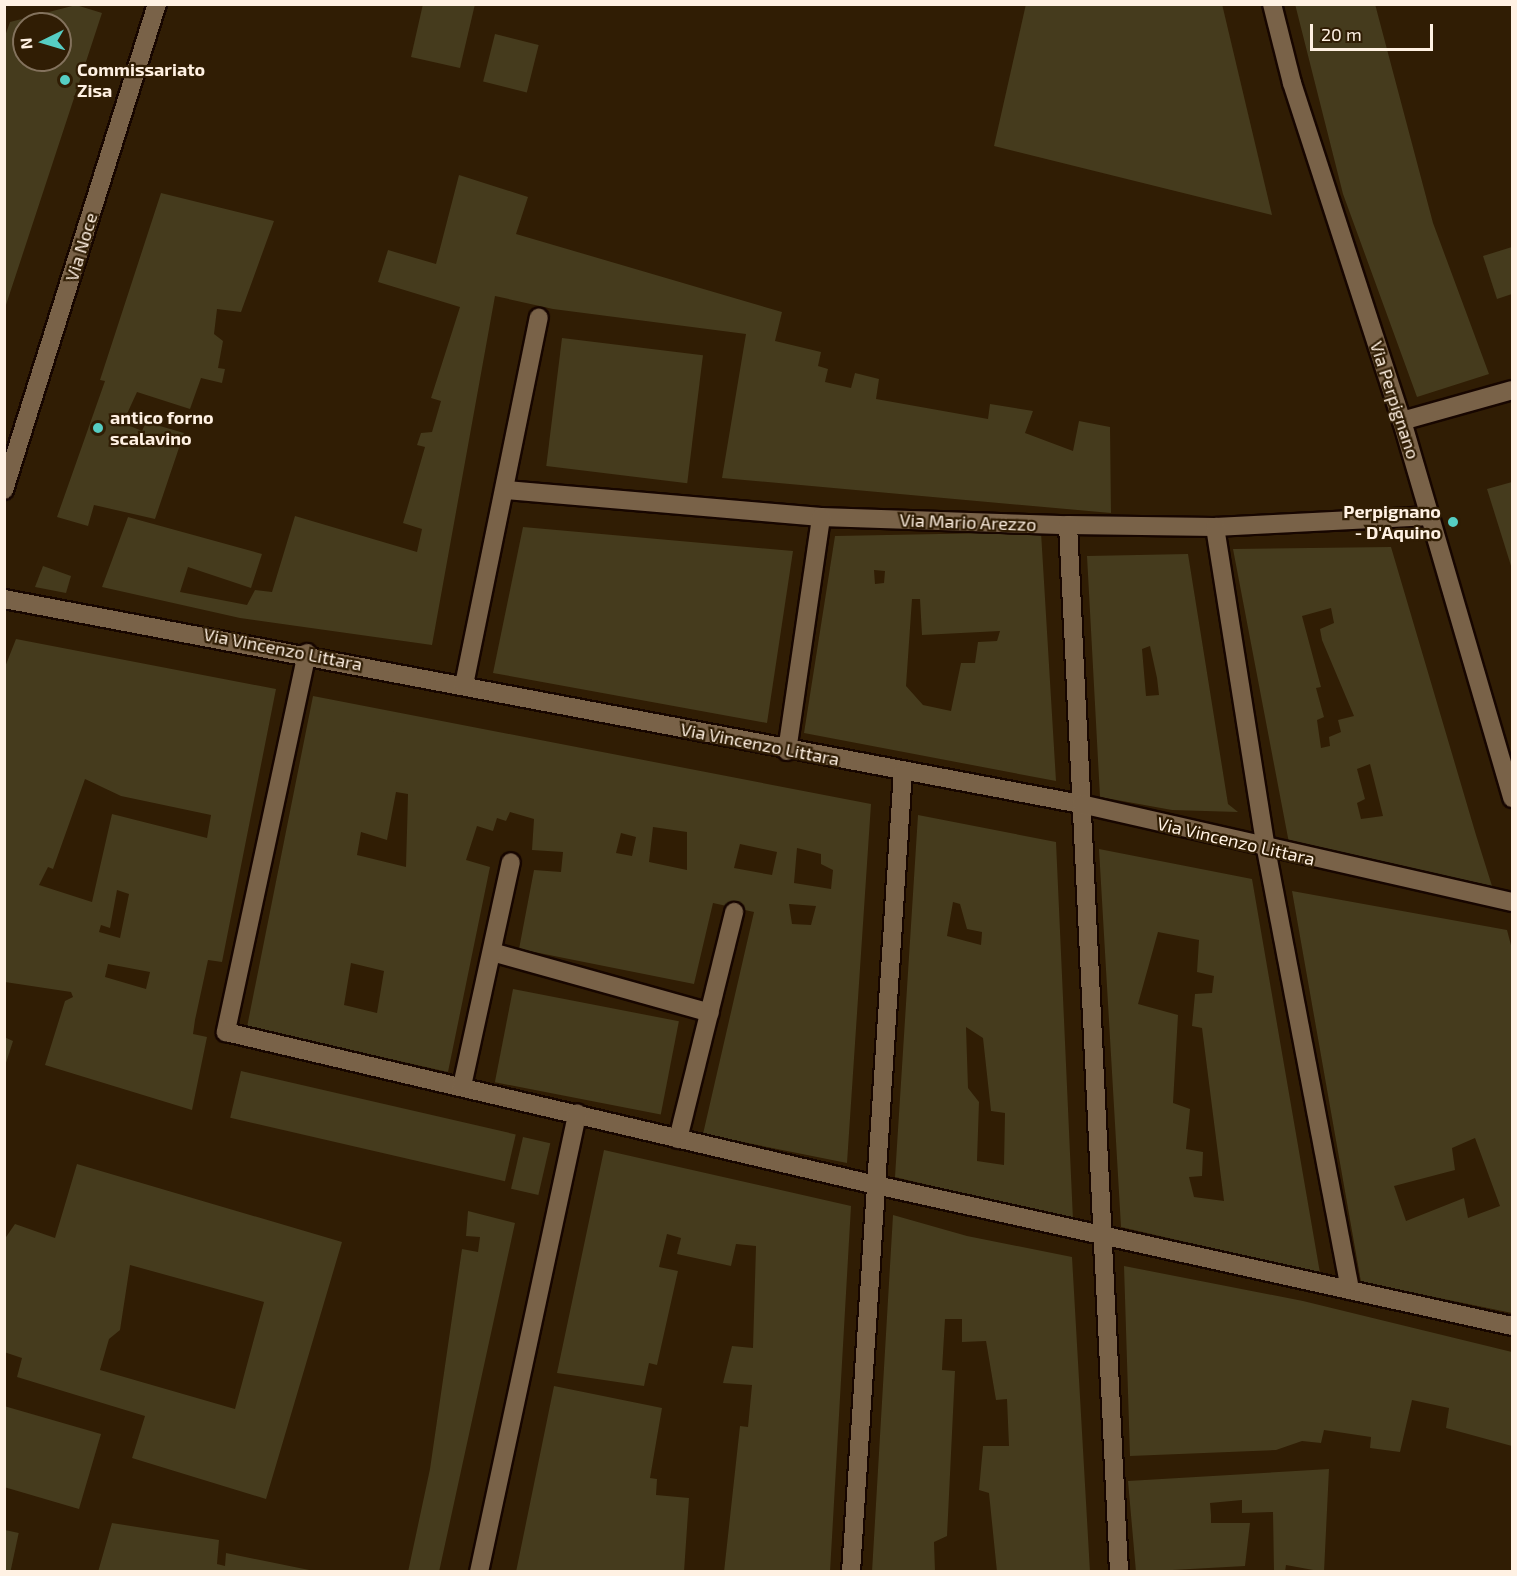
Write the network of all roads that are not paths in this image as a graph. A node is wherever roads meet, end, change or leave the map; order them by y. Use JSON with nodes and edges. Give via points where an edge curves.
{"nodes":[{"id":1,"x":157,"y":4,"type":"edge"},
{"id":2,"x":1272,"y":4,"type":"edge"},
{"id":3,"x":538,"y":318,"type":"dead end"},
{"id":4,"x":1512,"y":390,"type":"edge"},
{"id":5,"x":1402,"y":421,"type":"junction"},
{"id":6,"x":4,"y":490,"type":"edge"},
{"id":7,"x":506,"y":490,"type":"junction"},
{"id":8,"x":1431,"y":516,"type":"junction"},
{"id":9,"x":821,"y":517,"type":"junction"},
{"id":10,"x":1068,"y":525,"type":"junction"},
{"id":11,"x":1215,"y":526,"type":"junction"},
{"id":12,"x":4,"y":599,"type":"edge"},
{"id":13,"x":307,"y":653,"type":"junction"},
{"id":14,"x":464,"y":685,"type":"junction"},
{"id":15,"x":787,"y":751,"type":"junction"},
{"id":16,"x":903,"y":771,"type":"junction"},
{"id":17,"x":1512,"y":798,"type":"edge"},
{"id":18,"x":1081,"y":804,"type":"junction"},
{"id":19,"x":1266,"y":849,"type":"junction"},
{"id":20,"x":511,"y":862,"type":"dead end"},
{"id":21,"x":1512,"y":902,"type":"edge"},
{"id":22,"x":734,"y":912,"type":"dead end"},
{"id":23,"x":492,"y":952,"type":"junction"},
{"id":24,"x":710,"y":1013,"type":"junction"},
{"id":25,"x":462,"y":1086,"type":"junction"},
{"id":26,"x":577,"y":1113,"type":"junction"},
{"id":27,"x":678,"y":1139,"type":"junction"},
{"id":28,"x":876,"y":1185,"type":"junction"},
{"id":29,"x":1103,"y":1236,"type":"junction"},
{"id":30,"x":1350,"y":1290,"type":"junction"},
{"id":31,"x":1512,"y":1326,"type":"edge"},
{"id":32,"x":479,"y":1572,"type":"edge"},
{"id":33,"x":852,"y":1572,"type":"edge"},
{"id":34,"x":1119,"y":1572,"type":"edge"}],
"edges":[{"from":1,"to":6,"type":"street","name":"Via Noce"},
{"from":2,"to":5,"type":"street","name":"Via Perpignano","via":[[1292,83]]},
{"from":3,"to":7,"type":"street"},
{"from":4,"to":5,"type":"street"},
{"from":5,"to":8,"type":"street","name":"Via Perpignano"},
{"from":7,"to":9,"type":"street","name":"Via Mario Arezzo"},
{"from":7,"to":14,"type":"street"},
{"from":8,"to":11,"type":"street","name":"Via Mario Arezzo"},
{"from":8,"to":17,"type":"street","name":"Via Perpignano"},
{"from":9,"to":10,"type":"street","name":"Via Mario Arezzo"},
{"from":9,"to":15,"type":"street"},
{"from":10,"to":11,"type":"street","name":"Via Mario Arezzo"},
{"from":10,"to":18,"type":"street"},
{"from":11,"to":19,"type":"street"},
{"from":12,"to":13,"type":"street","name":"Via Vincenzo Littara"},
{"from":13,"to":14,"type":"street","name":"Via Vincenzo Littara"},
{"from":13,"to":25,"type":"street","via":[[226,1032]]},
{"from":14,"to":15,"type":"street","name":"Via Vincenzo Littara"},
{"from":15,"to":16,"type":"street","name":"Via Vincenzo Littara"},
{"from":16,"to":18,"type":"street","name":"Via Vincenzo Littara"},
{"from":16,"to":28,"type":"street"},
{"from":18,"to":19,"type":"street","name":"Via Vincenzo Littara"},
{"from":18,"to":29,"type":"street"},
{"from":19,"to":21,"type":"street","name":"Via Vincenzo Littara"},
{"from":19,"to":30,"type":"street"},
{"from":20,"to":23,"type":"street"},
{"from":22,"to":24,"type":"street"},
{"from":23,"to":24,"type":"street"},
{"from":23,"to":25,"type":"street"},
{"from":24,"to":27,"type":"street"},
{"from":25,"to":26,"type":"street"},
{"from":26,"to":27,"type":"street"},
{"from":26,"to":32,"type":"street"},
{"from":27,"to":28,"type":"street"},
{"from":28,"to":29,"type":"street"},
{"from":28,"to":33,"type":"street"},
{"from":29,"to":30,"type":"street"},
{"from":29,"to":34,"type":"street"},
{"from":30,"to":31,"type":"street"}]}
